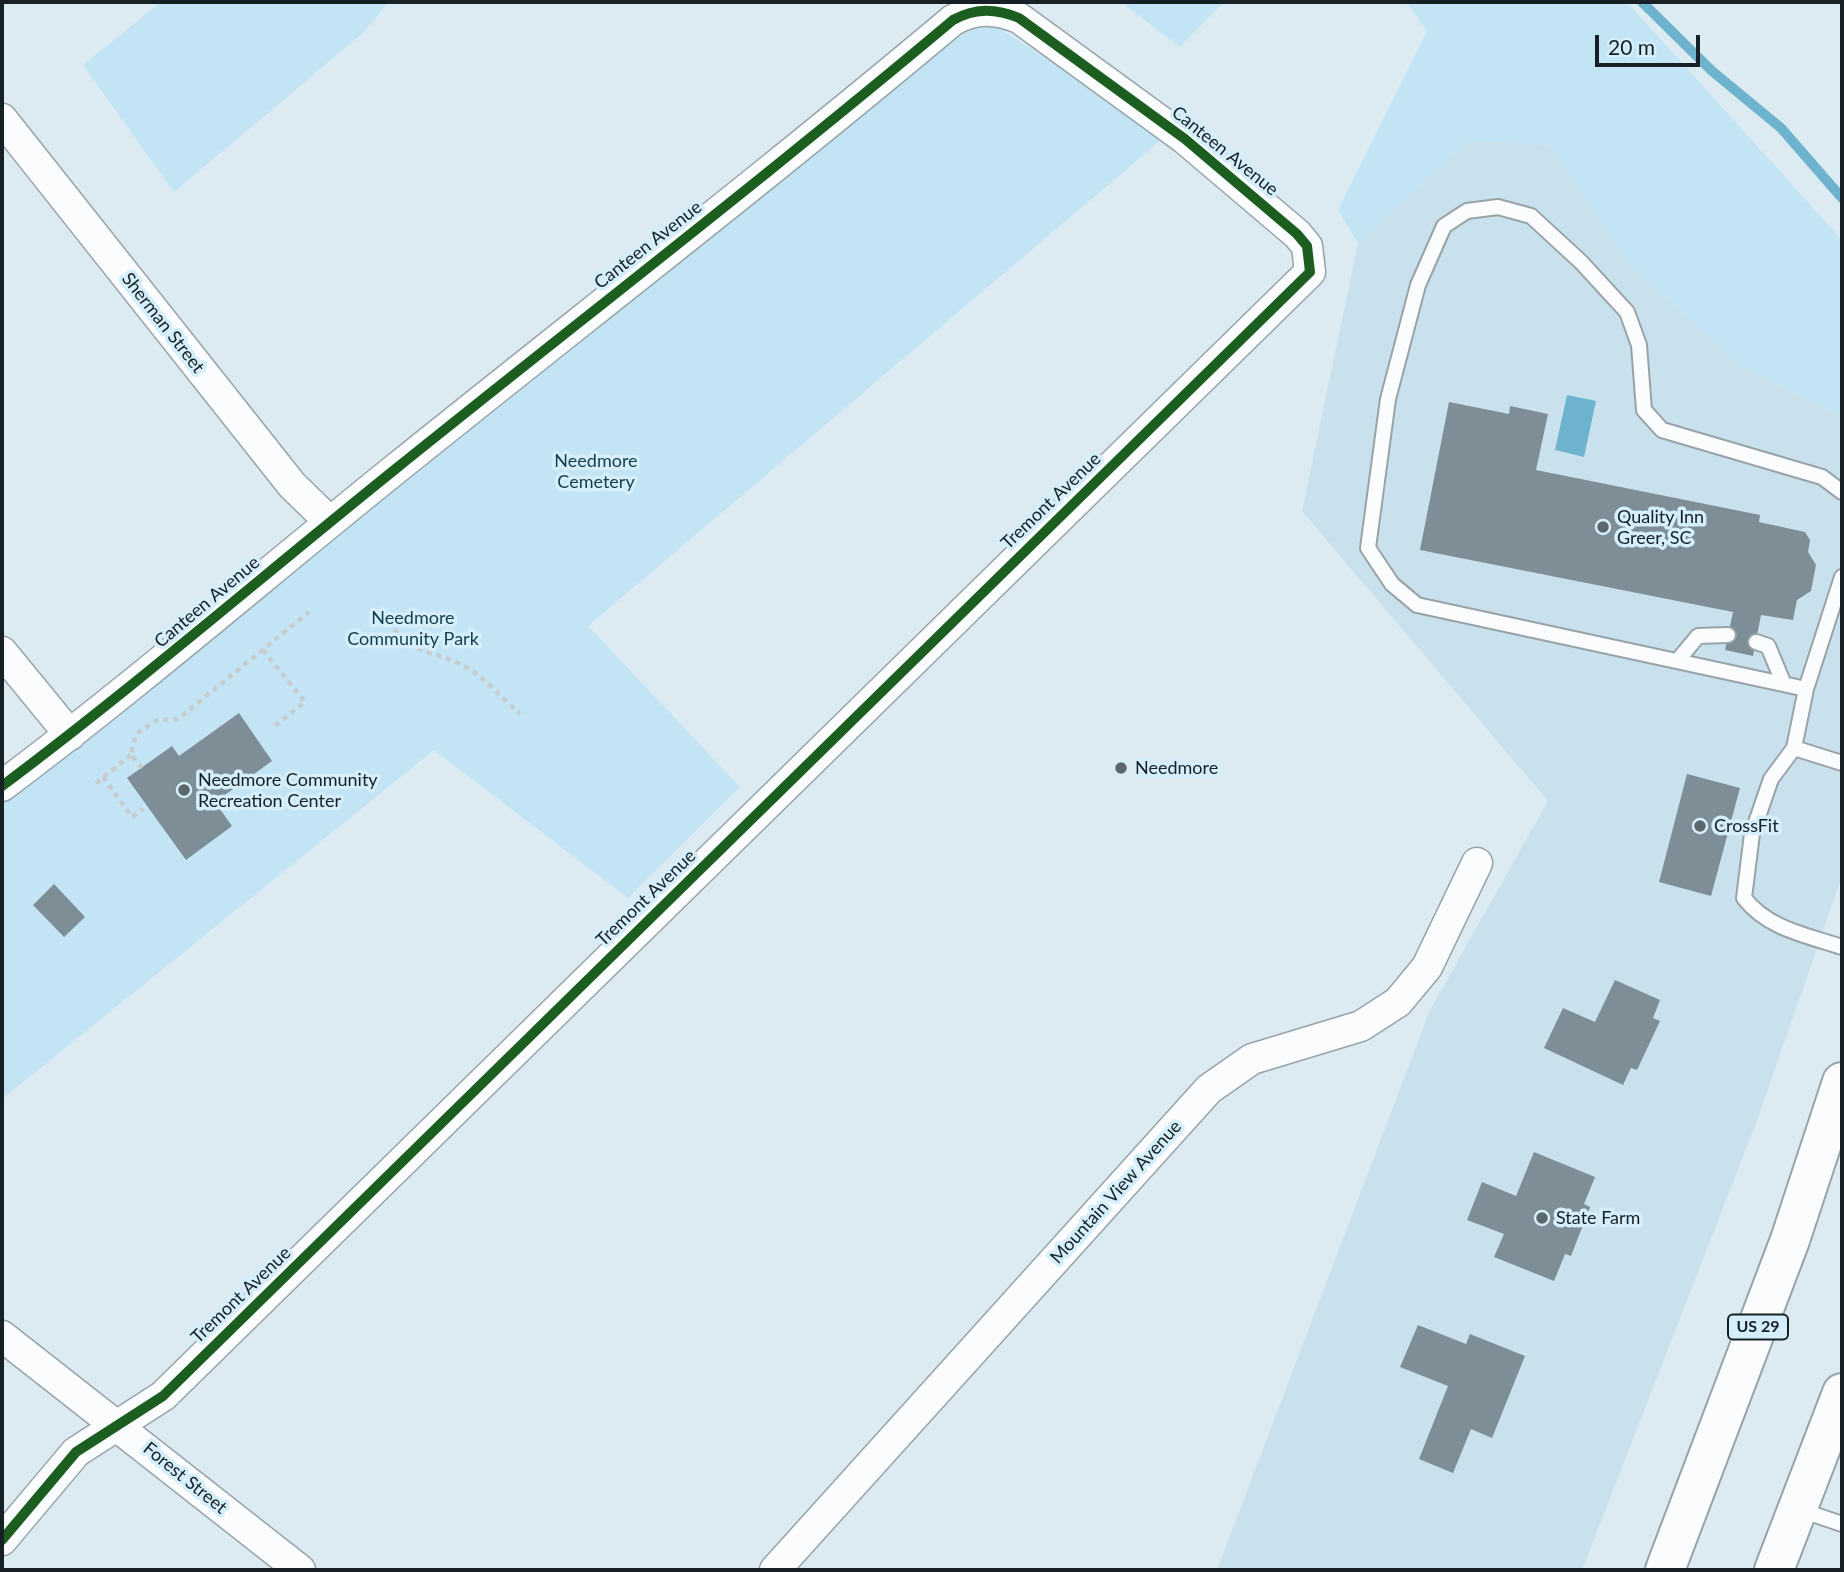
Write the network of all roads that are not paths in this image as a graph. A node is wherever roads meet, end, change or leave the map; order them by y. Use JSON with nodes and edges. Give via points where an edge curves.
{"nodes":[{"id":1,"x":2,"y":119,"type":"edge"},
{"id":2,"x":1310,"y":272,"type":"joint"},
{"id":3,"x":1842,"y":492,"type":"edge"},
{"id":4,"x":330,"y":522,"type":"junction"},
{"id":5,"x":1842,"y":577,"type":"edge"},
{"id":6,"x":1728,"y":635,"type":"dead end"},
{"id":7,"x":1756,"y":642,"type":"dead end"},
{"id":8,"x":2,"y":652,"type":"edge"},
{"id":9,"x":1678,"y":660,"type":"junction"},
{"id":10,"x":1783,"y":682,"type":"junction"},
{"id":11,"x":1806,"y":689,"type":"junction"},
{"id":12,"x":70,"y":735,"type":"junction"},
{"id":13,"x":1794,"y":748,"type":"junction"},
{"id":14,"x":1842,"y":763,"type":"edge"},
{"id":15,"x":2,"y":786,"type":"edge"},
{"id":16,"x":1477,"y":863,"type":"dead end"},
{"id":17,"x":1842,"y":947,"type":"edge"},
{"id":18,"x":1839,"y":1105,"type":"edge"},
{"id":19,"x":2,"y":1336,"type":"edge"},
{"id":20,"x":1842,"y":1393,"type":"edge"},
{"id":21,"x":116,"y":1424,"type":"junction"},
{"id":22,"x":1798,"y":1509,"type":"junction"},
{"id":23,"x":1842,"y":1524,"type":"edge"},
{"id":24,"x":2,"y":1540,"type":"edge"},
{"id":25,"x":300,"y":1570,"type":"edge"},
{"id":26,"x":775,"y":1570,"type":"edge"},
{"id":27,"x":1665,"y":1570,"type":"edge"},
{"id":28,"x":1774,"y":1570,"type":"edge"}],
"edges":[{"from":1,"to":4,"type":"street","name":"Sherman Street","via":[[292,485]]},
{"from":2,"to":4,"type":"street","name":"Canteen Avenue","via":[[1307,246],[1297,234],[1185,138],[1019,18],[1003,11],[966,13]]},
{"from":2,"to":21,"type":"street","name":"Tremont Avenue","via":[[173,1386]]},
{"from":3,"to":9,"type":"lane","via":[[1822,477],[1662,430],[1644,410],[1639,345],[1627,312],[1531,216],[1498,207],[1467,211],[1444,226],[1418,285],[1388,399],[1368,548],[1392,584],[1416,605]]},
{"from":4,"to":12,"type":"street","name":"Canteen Avenue"},
{"from":5,"to":11,"type":"lane"},
{"from":6,"to":9,"type":"lane","via":[[1698,636]]},
{"from":7,"to":10,"type":"lane","via":[[1768,646]]},
{"from":8,"to":12,"type":"street"},
{"from":9,"to":10,"type":"lane"},
{"from":10,"to":11,"type":"lane"},
{"from":11,"to":13,"type":"lane"},
{"from":12,"to":15,"type":"street","name":"Canteen Avenue"},
{"from":13,"to":14,"type":"lane"},
{"from":13,"to":17,"type":"lane","via":[[1771,779],[1756,823],[1744,898],[1773,924]]},
{"from":16,"to":26,"type":"street","name":"Mountain View Avenue","via":[[1426,967],[1398,1002],[1362,1026],[1252,1059],[1209,1089]]},
{"from":18,"to":27,"type":"main road","number":"US 29"},
{"from":19,"to":21,"type":"street","name":"Forest Street"},
{"from":20,"to":22,"type":"main road"},
{"from":21,"to":24,"type":"street","name":"Tremont Avenue","via":[[76,1452]]},
{"from":21,"to":25,"type":"street","name":"Forest Street"},
{"from":22,"to":23,"type":"lane"},
{"from":22,"to":28,"type":"main road"}]}
